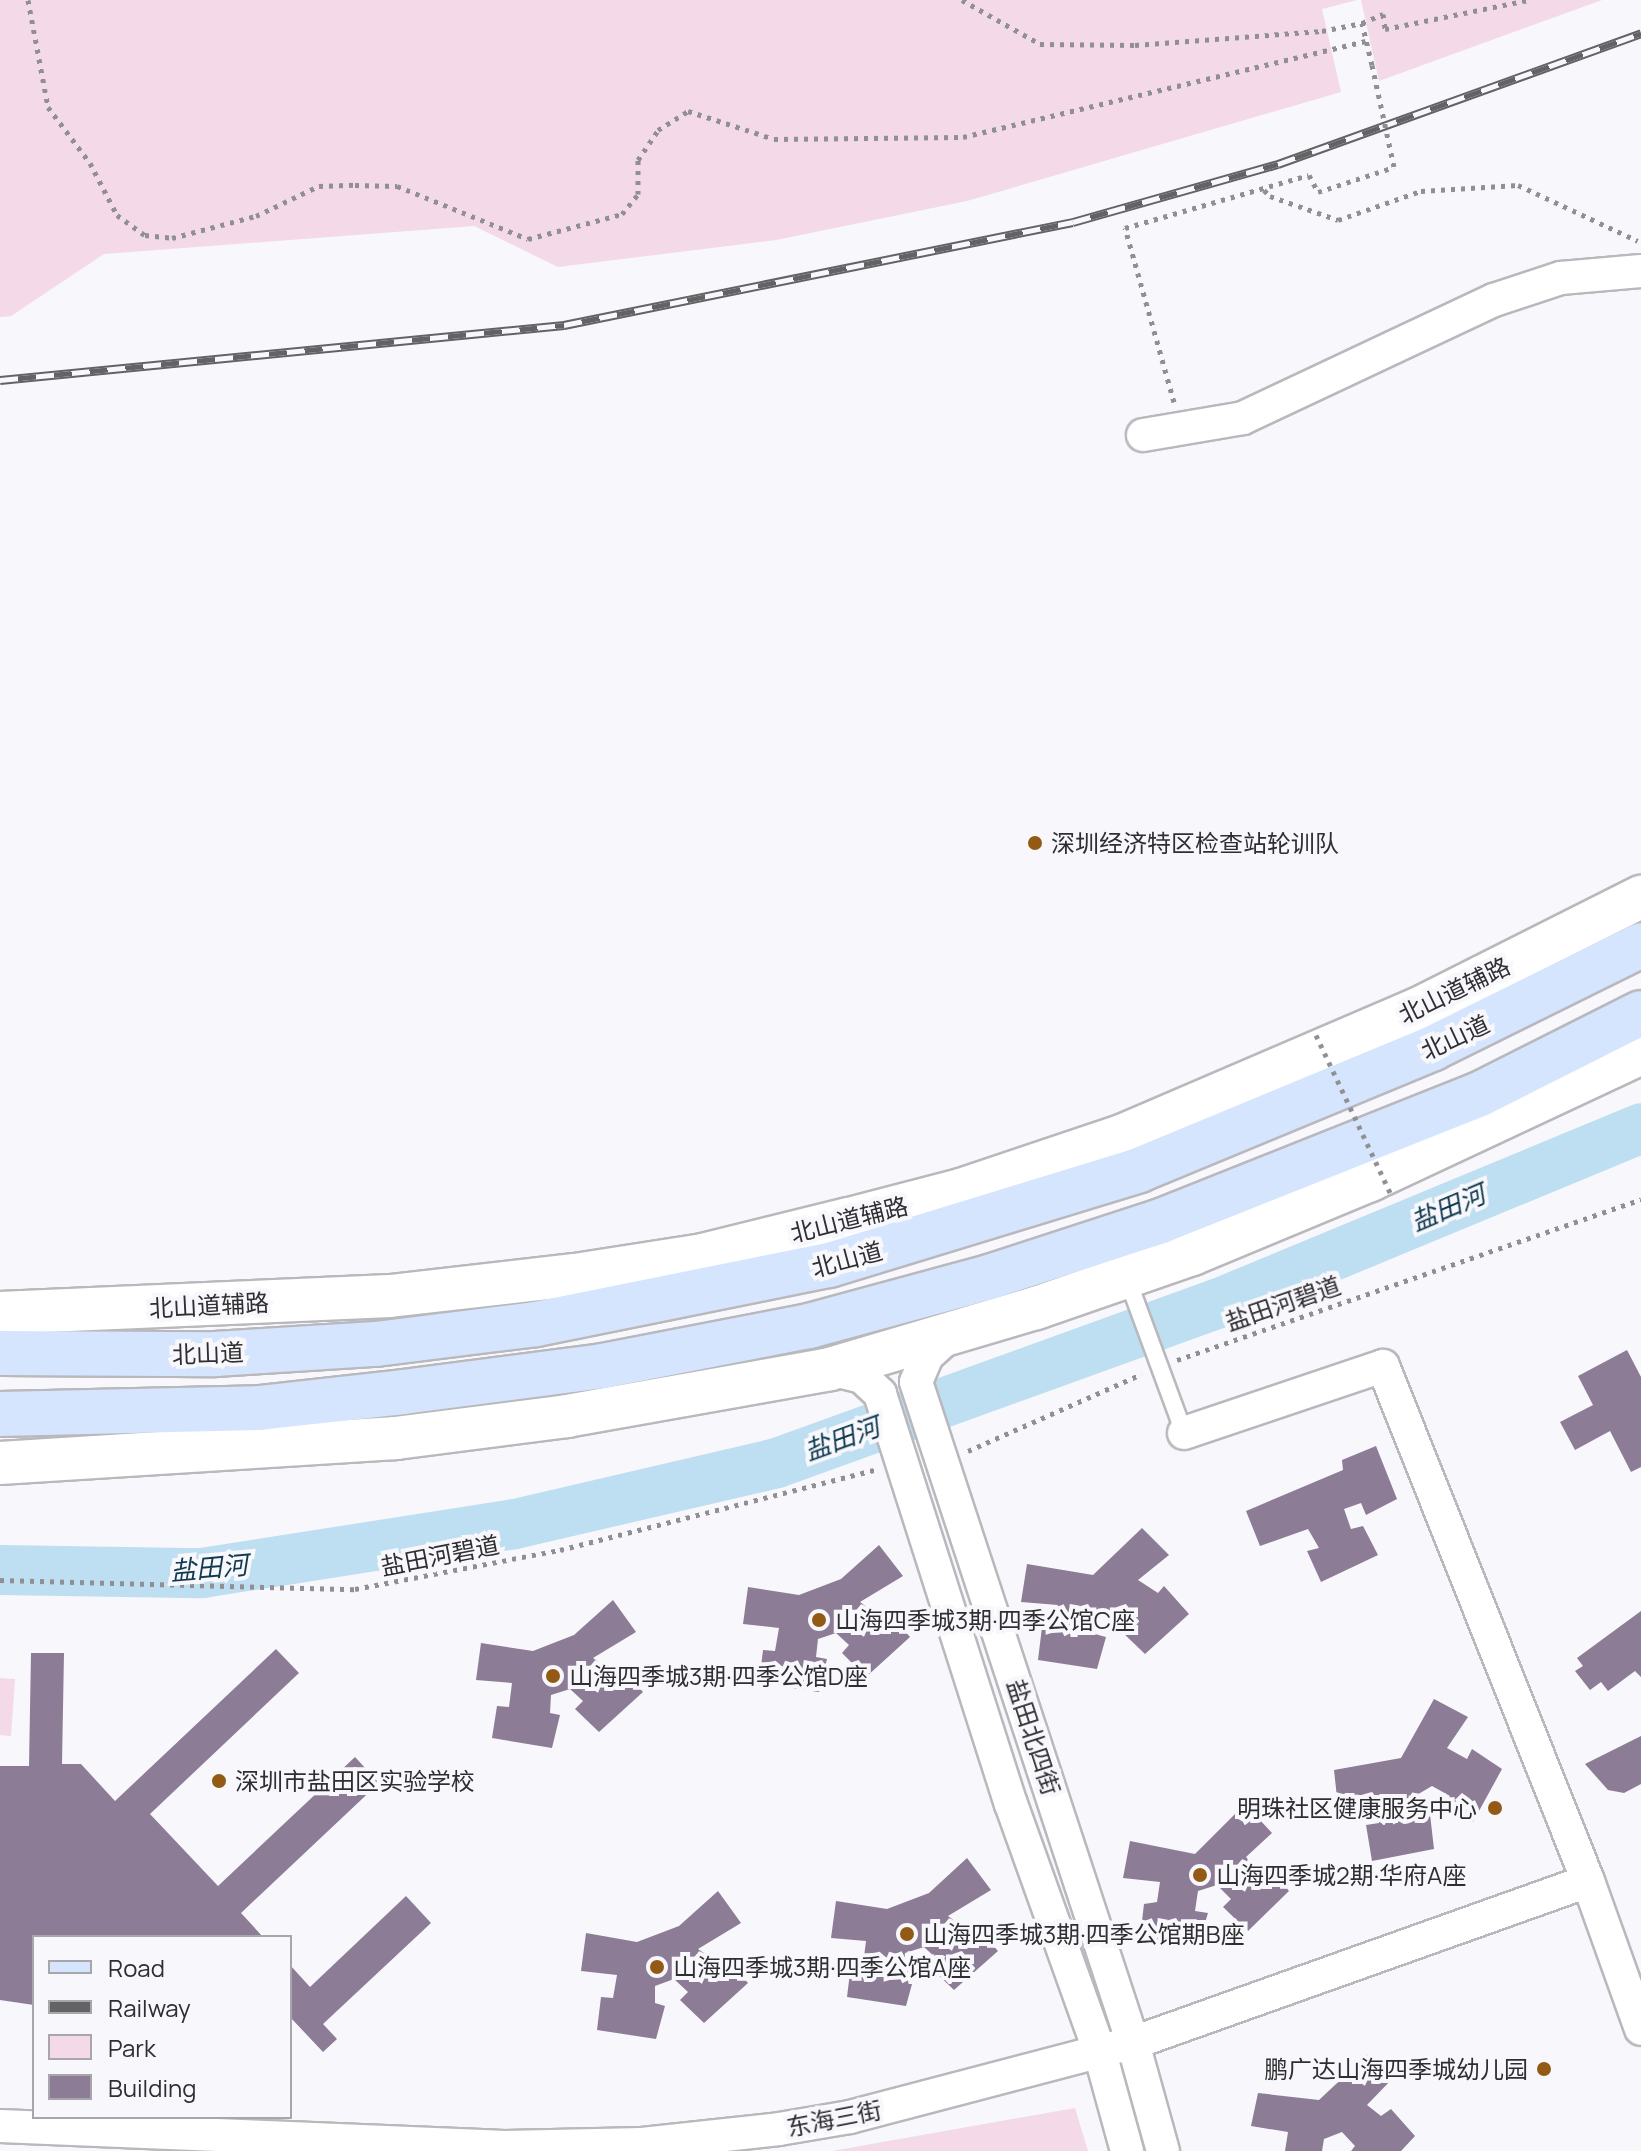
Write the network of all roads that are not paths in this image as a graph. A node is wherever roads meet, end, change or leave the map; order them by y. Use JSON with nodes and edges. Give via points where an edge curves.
{"nodes":[{"id":1,"x":1641,"y":271,"type":"edge"},
{"id":2,"x":1143,"y":435,"type":"dead end"},
{"id":3,"x":1641,"y":897,"type":"edge"},
{"id":4,"x":1641,"y":945,"type":"edge"},
{"id":5,"x":1641,"y":1013,"type":"edge"},
{"id":6,"x":1641,"y":1036,"type":"edge"},
{"id":7,"x":1641,"y":1053,"type":"edge"},
{"id":8,"x":1480,"y":1094,"type":"junction"},
{"id":9,"x":849,"y":1219,"type":"junction"},
{"id":10,"x":829,"y":1265,"type":"junction"},
{"id":11,"x":1131,"y":1289,"type":"junction"},
{"id":12,"x":0,"y":1313,"type":"edge"},
{"id":13,"x":950,"y":1335,"type":"junction"},
{"id":14,"x":0,"y":1353,"type":"edge"},
{"id":15,"x":830,"y":1369,"type":"junction"},
{"id":16,"x":0,"y":1414,"type":"edge"},
{"id":17,"x":1184,"y":1433,"type":"joint"},
{"id":18,"x":0,"y":1463,"type":"edge"},
{"id":19,"x":1588,"y":1881,"type":"junction"},
{"id":20,"x":1641,"y":2029,"type":"edge"},
{"id":21,"x":1133,"y":2043,"type":"junction"},
{"id":22,"x":1100,"y":2053,"type":"junction"},
{"id":23,"x":0,"y":2126,"type":"edge"},
{"id":24,"x":1127,"y":2151,"type":"edge"},
{"id":25,"x":1163,"y":2151,"type":"edge"}],
"edges":[{"from":1,"to":2,"type":"street","via":[[1561,278],[1494,300],[1243,418]]},
{"from":3,"to":9,"type":"street","name":"北山道辅路","via":[[1418,1009],[1124,1135],[961,1190]]},
{"from":4,"to":10,"type":"main road","name":"北山道","via":[[1433,1048],[1194,1149],[956,1229]]},
{"from":5,"to":8,"type":"main road"},
{"from":6,"to":8,"type":"main road"},
{"from":7,"to":11,"type":"street"},
{"from":8,"to":16,"type":"main road","via":[[1161,1221],[989,1277],[706,1348],[603,1366],[259,1408]]},
{"from":9,"to":10,"type":"street"},
{"from":9,"to":12,"type":"street","name":"北山道辅路","via":[[703,1255],[560,1277],[375,1297]]},
{"from":10,"to":14,"type":"main road","name":"北山道","via":[[536,1324],[376,1344],[215,1354]]},
{"from":11,"to":13,"type":"street"},
{"from":11,"to":17,"type":"lane"},
{"from":13,"to":15,"type":"street"},
{"from":13,"to":21,"type":"street","name":"盐田北四街","via":[[927,1356],[916,1382]]},
{"from":15,"to":18,"type":"street","via":[[567,1416],[396,1438]]},
{"from":15,"to":22,"type":"street","name":"盐田北四街","via":[[862,1377],[880,1394],[1011,1804]]},
{"from":17,"to":19,"type":"street","via":[[1383,1366]]},
{"from":19,"to":20,"type":"street"},
{"from":19,"to":21,"type":"street","name":"东海三街"},
{"from":21,"to":22,"type":"street","name":"东海三街"},
{"from":21,"to":25,"type":"street","name":"盐田北四街"},
{"from":22,"to":23,"type":"street","name":"东海三街","via":[[850,2117],[642,2144],[426,2146]]},
{"from":22,"to":24,"type":"street","name":"盐田北四街"}]}
